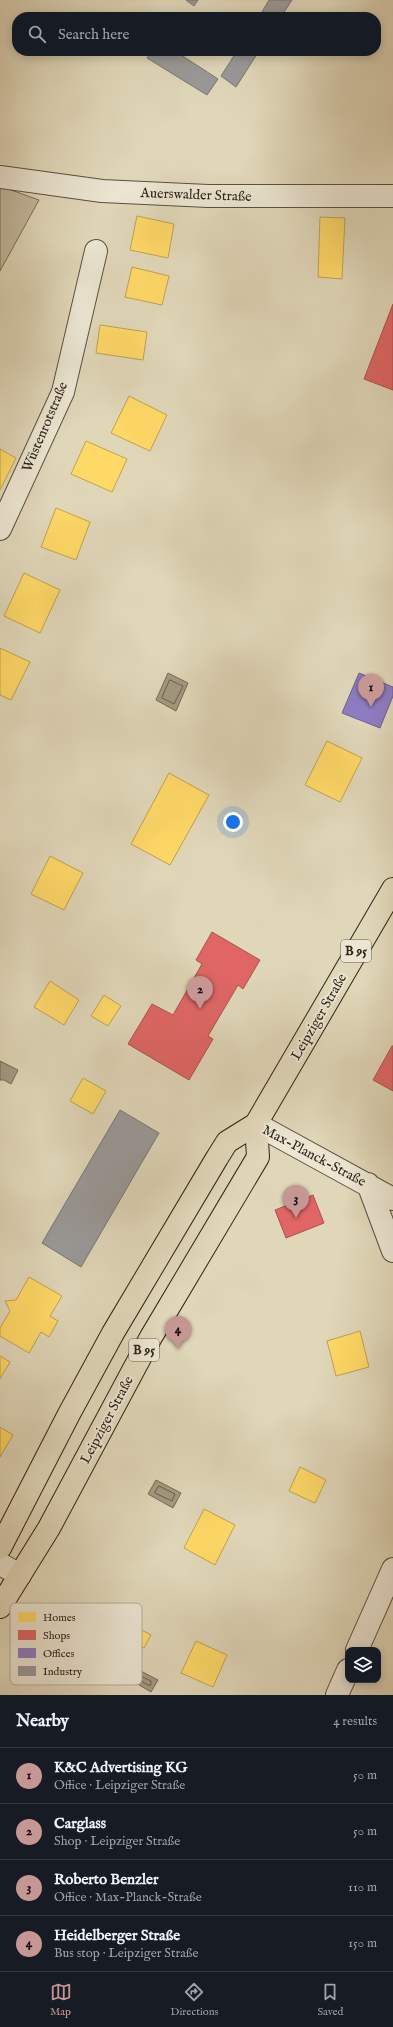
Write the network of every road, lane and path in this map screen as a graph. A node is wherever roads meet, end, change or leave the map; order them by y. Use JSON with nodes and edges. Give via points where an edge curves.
{"nodes":[{"id":1,"x":0,"y":177,"type":"edge"},
{"id":2,"x":393,"y":196,"type":"edge"},
{"id":3,"x":96,"y":251,"type":"dead end"},
{"id":4,"x":0,"y":529,"type":"edge"},
{"id":5,"x":393,"y":889,"type":"edge"},
{"id":6,"x":256,"y":1124,"type":"junction"},
{"id":7,"x":368,"y":1184,"type":"junction"},
{"id":8,"x":393,"y":1199,"type":"edge"},
{"id":9,"x":393,"y":1251,"type":"edge"},
{"id":10,"x":0,"y":1548,"type":"edge"},
{"id":11,"x":0,"y":1564,"type":"edge"},
{"id":12,"x":393,"y":1569,"type":"edge"},
{"id":13,"x":20,"y":1575,"type":"junction"},
{"id":14,"x":0,"y":1607,"type":"edge"},
{"id":15,"x":358,"y":1647,"type":"edge"},
{"id":16,"x":345,"y":1677,"type":"edge"},
{"id":17,"x":337,"y":1695,"type":"edge"}],
"edges":[{"from":1,"to":2,"type":"street","name":"Auerswalder Straße","via":[[102,191],[178,195]]},
{"from":3,"to":4,"type":"street","name":"Wüstenrotstraße","via":[[64,392]]},
{"from":5,"to":6,"type":"main road","name":"Leipziger Straße","number":"B 95"},
{"from":6,"to":7,"type":"street","name":"Max-Planck-Straße"},
{"from":6,"to":10,"type":"main road","name":"Leipziger Straße","number":"B 95","via":[[227,1142],[217,1158],[113,1333]]},
{"from":6,"to":13,"type":"main road","name":"Leipziger Straße","number":"B 95","via":[[258,1157],[151,1337],[49,1528]]},
{"from":7,"to":8,"type":"street","name":"Max-Planck-Straße"},
{"from":7,"to":9,"type":"street"},
{"from":11,"to":13,"type":"street"},
{"from":12,"to":15,"type":"street"},
{"from":13,"to":14,"type":"main road","name":"Leipziger Straße","number":"B 95"},
{"from":16,"to":17,"type":"street"}]}
